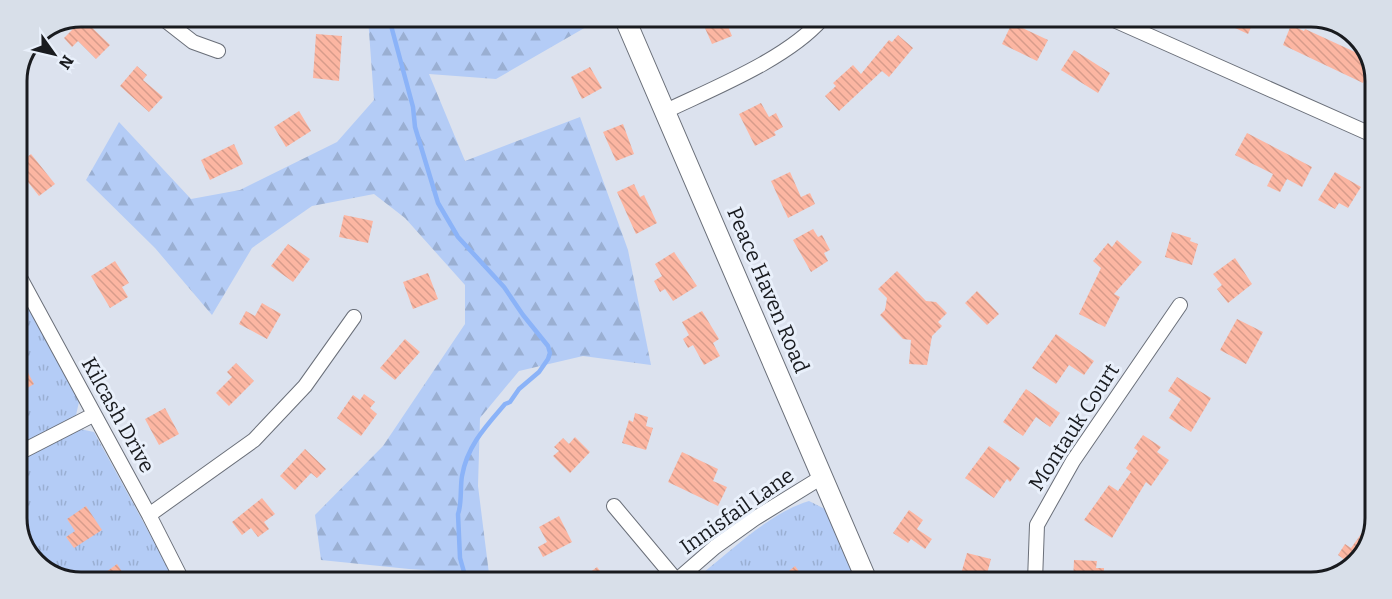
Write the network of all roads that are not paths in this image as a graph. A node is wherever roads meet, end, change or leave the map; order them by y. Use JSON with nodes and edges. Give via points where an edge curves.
{"nodes":[{"id":1,"x":174,"y":27,"type":"edge"},
{"id":2,"x":629,"y":27,"type":"edge"},
{"id":3,"x":815,"y":27,"type":"edge"},
{"id":4,"x":1130,"y":27,"type":"edge"},
{"id":5,"x":218,"y":51,"type":"dead end"},
{"id":6,"x":666,"y":111,"type":"junction"},
{"id":7,"x":1365,"y":132,"type":"edge"},
{"id":8,"x":27,"y":291,"type":"edge"},
{"id":9,"x":1180,"y":305,"type":"dead end"},
{"id":10,"x":354,"y":317,"type":"dead end"},
{"id":11,"x":93,"y":415,"type":"junction"},
{"id":12,"x":27,"y":449,"type":"edge"},
{"id":13,"x":822,"y":477,"type":"junction"},
{"id":14,"x":614,"y":506,"type":"dead end"},
{"id":15,"x":150,"y":515,"type":"junction"},
{"id":16,"x":178,"y":572,"type":"edge"},
{"id":17,"x":670,"y":572,"type":"edge"},
{"id":18,"x":686,"y":572,"type":"edge"},
{"id":19,"x":863,"y":572,"type":"edge"},
{"id":20,"x":1035,"y":572,"type":"edge"}],
"edges":[{"from":1,"to":5,"type":"street","via":[[193,42]]},
{"from":2,"to":6,"type":"main road","name":"Peace Haven Road"},
{"from":3,"to":6,"type":"street","via":[[754,69]]},
{"from":4,"to":7,"type":"street"},
{"from":6,"to":13,"type":"main road","name":"Peace Haven Road"},
{"from":8,"to":11,"type":"street","name":"Kilcash Drive"},
{"from":9,"to":20,"type":"street","name":"Montauk Court","via":[[1036,525]]},
{"from":10,"to":15,"type":"street","via":[[305,386],[254,440]]},
{"from":11,"to":12,"type":"street"},
{"from":11,"to":15,"type":"street","name":"Kilcash Drive"},
{"from":13,"to":18,"type":"street","name":"Innisfail Lane","via":[[754,519]]},
{"from":13,"to":19,"type":"main road","name":"Peace Haven Road"},
{"from":14,"to":17,"type":"street"},
{"from":15,"to":16,"type":"street","name":"Kilcash Drive"}]}
